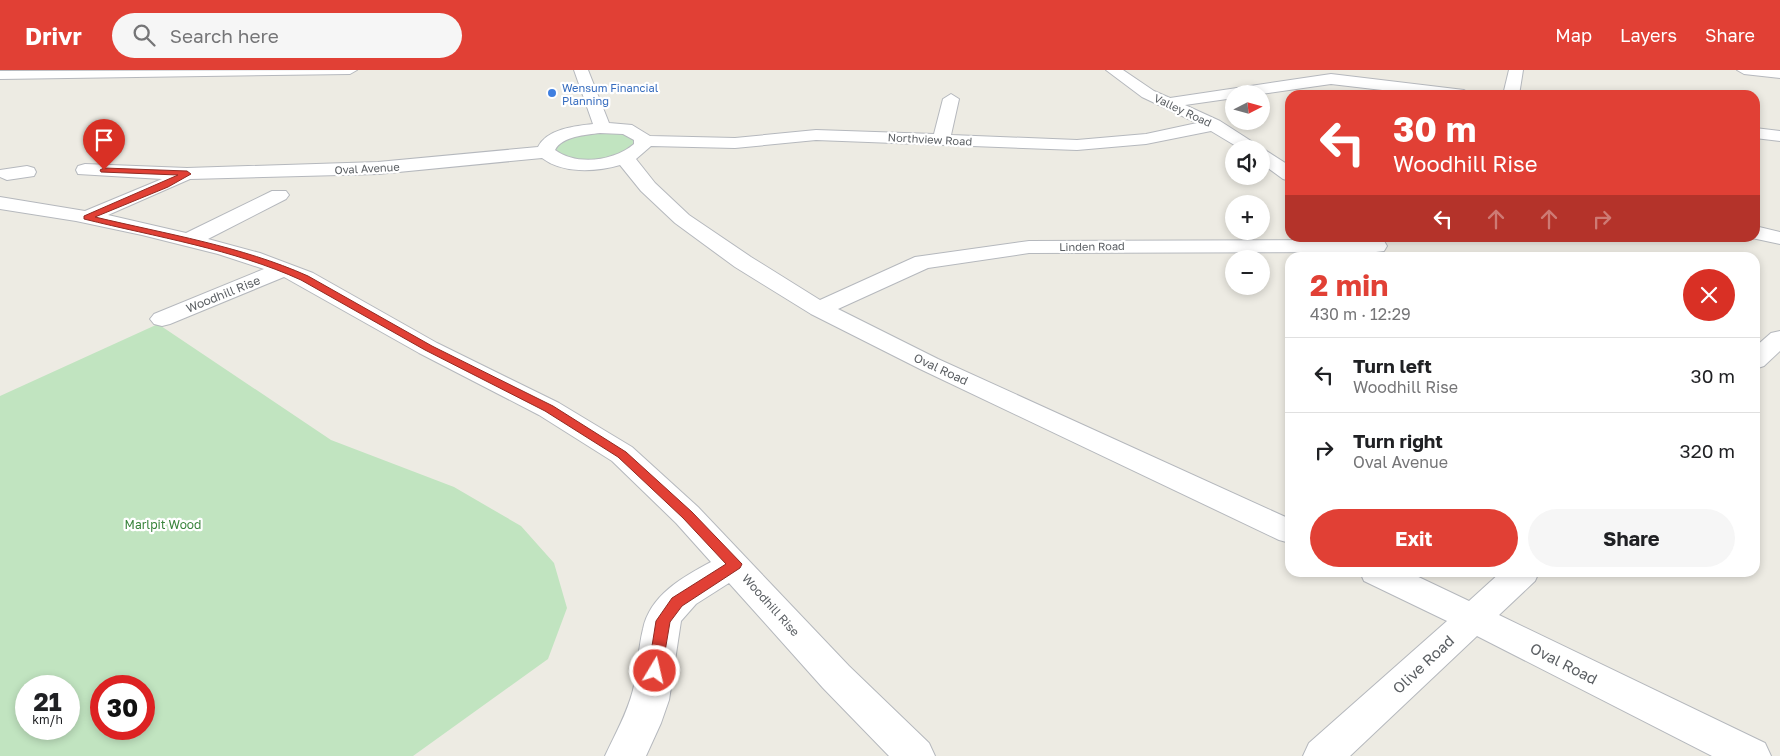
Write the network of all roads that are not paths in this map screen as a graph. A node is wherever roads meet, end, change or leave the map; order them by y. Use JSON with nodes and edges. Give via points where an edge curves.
{"nodes":[{"id":1,"x":292,"y":70,"type":"edge"},
{"id":2,"x":350,"y":70,"type":"edge"},
{"id":3,"x":581,"y":70,"type":"edge"},
{"id":4,"x":1113,"y":70,"type":"edge"},
{"id":5,"x":1516,"y":70,"type":"edge"},
{"id":6,"x":1744,"y":70,"type":"edge"},
{"id":7,"x":160,"y":71,"type":"edge"},
{"id":8,"x":11,"y":73,"type":"edge"},
{"id":9,"x":1780,"y":74,"type":"edge"},
{"id":10,"x":1337,"y":75,"type":"edge"},
{"id":11,"x":1270,"y":88,"type":"edge"},
{"id":12,"x":1432,"y":90,"type":"edge"},
{"id":13,"x":1512,"y":90,"type":"edge"},
{"id":14,"x":1225,"y":95,"type":"edge"},
{"id":15,"x":951,"y":99,"type":"dead end"},
{"id":16,"x":1170,"y":103,"type":"junction"},
{"id":17,"x":1214,"y":125,"type":"junction"},
{"id":18,"x":600,"y":128,"type":"junction"},
{"id":19,"x":1760,"y":134,"type":"edge"},
{"id":20,"x":1780,"y":136,"type":"edge"},
{"id":21,"x":941,"y":140,"type":"junction"},
{"id":22,"x":1239,"y":140,"type":"edge"},
{"id":23,"x":644,"y":141,"type":"junction"},
{"id":24,"x":546,"y":152,"type":"junction"},
{"id":25,"x":623,"y":158,"type":"junction"},
{"id":26,"x":1270,"y":161,"type":"edge"},
{"id":27,"x":85,"y":170,"type":"dead end"},
{"id":28,"x":1285,"y":171,"type":"edge"},
{"id":29,"x":187,"y":174,"type":"junction"},
{"id":30,"x":279,"y":195,"type":"dead end"},
{"id":31,"x":0,"y":203,"type":"edge"},
{"id":32,"x":87,"y":217,"type":"junction"},
{"id":33,"x":1760,"y":233,"type":"edge"},
{"id":34,"x":1780,"y":238,"type":"edge"},
{"id":35,"x":187,"y":241,"type":"junction"},
{"id":36,"x":1378,"y":247,"type":"edge"},
{"id":37,"x":284,"y":269,"type":"junction"},
{"id":38,"x":818,"y":309,"type":"junction"},
{"id":39,"x":162,"y":319,"type":"dead end"},
{"id":40,"x":1780,"y":338,"type":"edge"},
{"id":41,"x":1760,"y":356,"type":"edge"},
{"id":42,"x":1285,"y":530,"type":"edge"},
{"id":43,"x":735,"y":564,"type":"junction"},
{"id":44,"x":1387,"y":577,"type":"edge"},
{"id":45,"x":1518,"y":577,"type":"edge"},
{"id":46,"x":1473,"y":618,"type":"junction"},
{"id":47,"x":625,"y":756,"type":"edge"},
{"id":48,"x":915,"y":756,"type":"edge"},
{"id":49,"x":1324,"y":756,"type":"edge"},
{"id":50,"x":1751,"y":756,"type":"edge"}],
"edges":[{"from":1,"to":2,"type":"street"},
{"from":1,"to":7,"type":"street"},
{"from":3,"to":18,"type":"street","via":[[601,123]]},
{"from":4,"to":16,"type":"street","name":"Valley Road","via":[[1148,94]]},
{"from":5,"to":13,"type":"street"},
{"from":6,"to":9,"type":"street"},
{"from":7,"to":8,"type":"street"},
{"from":10,"to":11,"type":"street"},
{"from":10,"to":12,"type":"street"},
{"from":14,"to":16,"type":"street"},
{"from":15,"to":21,"type":"street"},
{"from":16,"to":17,"type":"street","name":"Valley Road"},
{"from":17,"to":21,"type":"street","name":"Northview Road","via":[[1146,139],[1077,146]]},
{"from":17,"to":22,"type":"street","name":"Valley Road"},
{"from":18,"to":23,"type":"street","via":[[633,131]]},
{"from":18,"to":24,"type":"street","via":[[554,139]]},
{"from":19,"to":20,"type":"street"},
{"from":21,"to":23,"type":"street","name":"Northview Road","via":[[816,135],[735,143]]},
{"from":23,"to":25,"type":"street","via":[[640,149]]},
{"from":24,"to":25,"type":"street","via":[[561,162],[576,164]]},
{"from":24,"to":29,"type":"street","name":"Oval Avenue","via":[[378,168]]},
{"from":25,"to":38,"type":"street","name":"Oval Road","via":[[682,219]]},
{"from":26,"to":28,"type":"street"},
{"from":27,"to":29,"type":"street","name":"Oval Avenue"},
{"from":29,"to":32,"type":"street","name":"Oval Avenue"},
{"from":30,"to":35,"type":"street"},
{"from":31,"to":32,"type":"street","name":"Woodhill Rise"},
{"from":32,"to":35,"type":"street","name":"Woodhill Rise"},
{"from":33,"to":34,"type":"street"},
{"from":35,"to":37,"type":"street","name":"Woodhill Rise"},
{"from":36,"to":38,"type":"street","name":"Linden Road","via":[[1029,247],[923,262]]},
{"from":37,"to":39,"type":"street","name":"Woodhill Rise","via":[[237,283]]},
{"from":37,"to":43,"type":"street","name":"Woodhill Rise","via":[[428,348],[549,408],[622,454]]},
{"from":38,"to":42,"type":"street","name":"Oval Road"},
{"from":40,"to":41,"type":"street"},
{"from":43,"to":47,"type":"street","via":[[677,602],[663,621],[653,686],[637,738]]},
{"from":43,"to":48,"type":"street","name":"Woodhill Rise","via":[[836,677]]},
{"from":44,"to":46,"type":"street","name":"Oval Road"},
{"from":45,"to":46,"type":"street","name":"Olive Road"},
{"from":46,"to":49,"type":"street","name":"Olive Road"},
{"from":46,"to":50,"type":"street","name":"Oval Road"}]}
